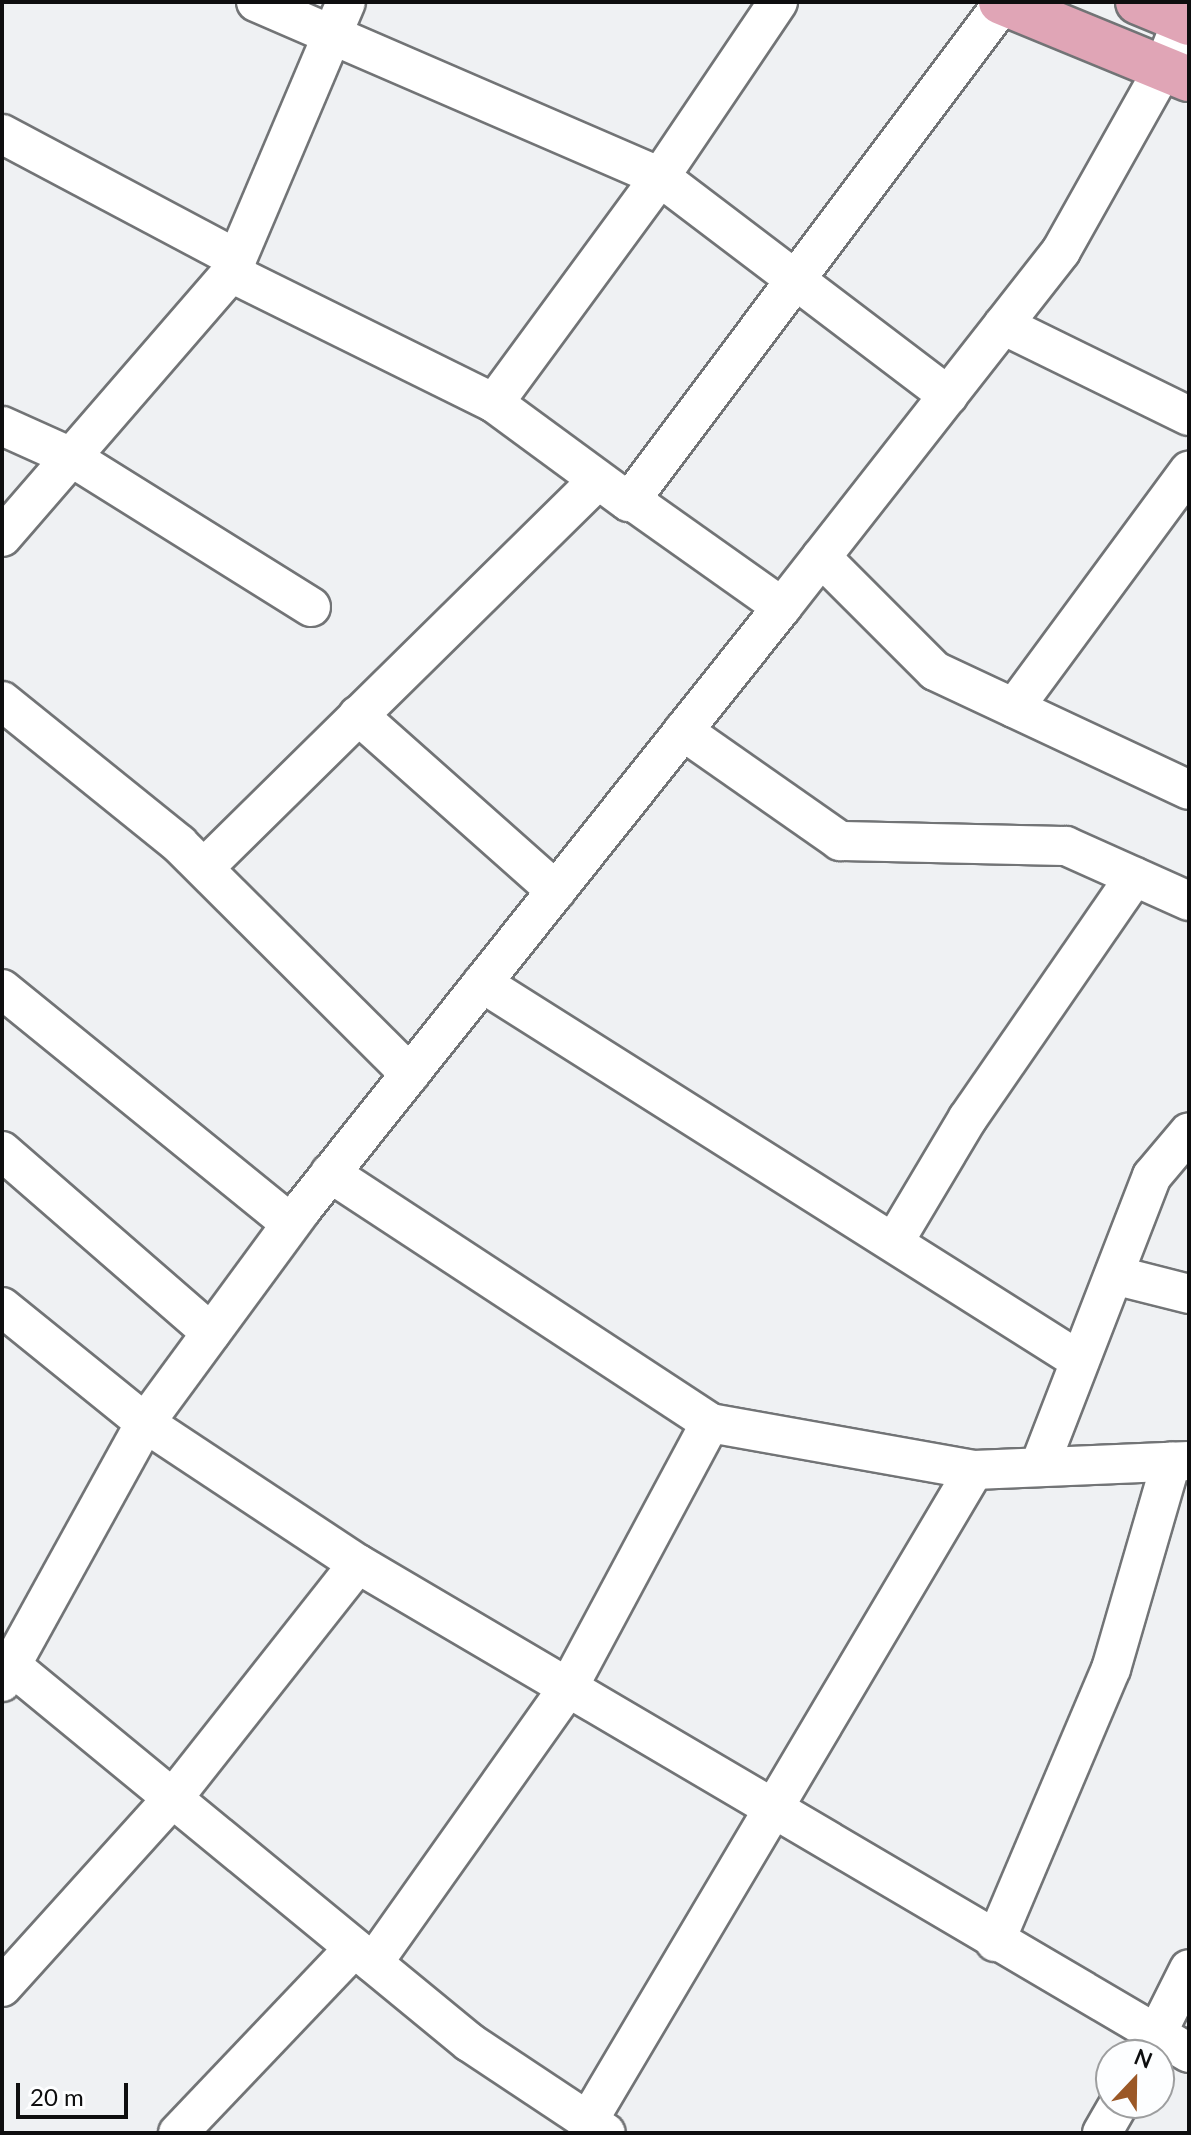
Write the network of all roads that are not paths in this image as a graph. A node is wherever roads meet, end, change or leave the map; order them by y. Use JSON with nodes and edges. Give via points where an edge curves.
{"nodes":[{"id":1,"x":256,"y":2,"type":"edge"},
{"id":2,"x":778,"y":2,"type":"edge"},
{"id":3,"x":1002,"y":2,"type":"edge"},
{"id":4,"x":1138,"y":2,"type":"edge"},
{"id":5,"x":340,"y":17,"type":"edge"},
{"id":6,"x":1186,"y":21,"type":"edge"},
{"id":7,"x":1176,"y":74,"type":"edge"},
{"id":8,"x":2,"y":134,"type":"edge"},
{"id":9,"x":660,"y":177,"type":"junction"},
{"id":10,"x":234,"y":266,"type":"junction"},
{"id":11,"x":793,"y":284,"type":"junction"},
{"id":12,"x":1003,"y":325,"type":"junction"},
{"id":13,"x":948,"y":396,"type":"junction"},
{"id":14,"x":494,"y":403,"type":"junction"},
{"id":15,"x":1189,"y":416,"type":"edge"},
{"id":16,"x":2,"y":426,"type":"edge"},
{"id":17,"x":71,"y":457,"type":"junction"},
{"id":18,"x":1189,"y":471,"type":"edge"},
{"id":19,"x":595,"y":483,"type":"junction"},
{"id":20,"x":631,"y":500,"type":"junction"},
{"id":21,"x":2,"y":537,"type":"edge"},
{"id":22,"x":821,"y":557,"type":"junction"},
{"id":23,"x":311,"y":607,"type":"dead end"},
{"id":24,"x":782,"y":607,"type":"junction"},
{"id":25,"x":2,"y":701,"type":"edge"},
{"id":26,"x":1014,"y":708,"type":"junction"},
{"id":27,"x":358,"y":715,"type":"junction"},
{"id":28,"x":683,"y":731,"type":"junction"},
{"id":29,"x":1189,"y":790,"type":"edge"},
{"id":30,"x":204,"y":868,"type":"junction"},
{"id":31,"x":1134,"y":877,"type":"junction"},
{"id":32,"x":556,"y":891,"type":"junction"},
{"id":33,"x":1189,"y":901,"type":"edge"},
{"id":34,"x":482,"y":983,"type":"junction"},
{"id":35,"x":2,"y":989,"type":"edge"},
{"id":36,"x":410,"y":1074,"type":"junction"},
{"id":37,"x":1189,"y":1132,"type":"edge"},
{"id":38,"x":2,"y":1151,"type":"edge"},
{"id":39,"x":330,"y":1173,"type":"junction"},
{"id":40,"x":291,"y":1224,"type":"junction"},
{"id":41,"x":894,"y":1242,"type":"junction"},
{"id":42,"x":1114,"y":1275,"type":"junction"},
{"id":43,"x":1189,"y":1294,"type":"edge"},
{"id":44,"x":2,"y":1307,"type":"edge"},
{"id":45,"x":211,"y":1333,"type":"junction"},
{"id":46,"x":1080,"y":1361,"type":"junction"},
{"id":47,"x":145,"y":1423,"type":"junction"},
{"id":48,"x":710,"y":1423,"type":"junction"},
{"id":49,"x":1180,"y":1461,"type":"edge"},
{"id":50,"x":1039,"y":1467,"type":"junction"},
{"id":51,"x":974,"y":1470,"type":"junction"},
{"id":52,"x":358,"y":1564,"type":"junction"},
{"id":53,"x":6,"y":1670,"type":"edge"},
{"id":54,"x":568,"y":1688,"type":"junction"},
{"id":55,"x":173,"y":1798,"type":"junction"},
{"id":56,"x":775,"y":1812,"type":"junction"},
{"id":57,"x":995,"y":1942,"type":"junction"},
{"id":58,"x":363,"y":1956,"type":"junction"},
{"id":59,"x":1189,"y":1969,"type":"edge"},
{"id":60,"x":2,"y":1987,"type":"edge"},
{"id":61,"x":1148,"y":2039,"type":"edge"},
{"id":62,"x":1167,"y":2039,"type":"edge"},
{"id":63,"x":597,"y":2127,"type":"edge"},
{"id":64,"x":178,"y":2133,"type":"edge"}],
"edges":[{"from":1,"to":5,"type":"street"},
{"from":2,"to":9,"type":"street"},
{"from":3,"to":7,"type":"main road"},
{"from":3,"to":11,"type":"street"},
{"from":4,"to":6,"type":"main road"},
{"from":5,"to":9,"type":"street"},
{"from":5,"to":10,"type":"street"},
{"from":6,"to":7,"type":"street"},
{"from":7,"to":12,"type":"street","via":[[1061,251]]},
{"from":8,"to":10,"type":"street"},
{"from":9,"to":11,"type":"street"},
{"from":9,"to":14,"type":"street"},
{"from":10,"to":14,"type":"street"},
{"from":10,"to":17,"type":"street"},
{"from":11,"to":13,"type":"street"},
{"from":11,"to":20,"type":"street"},
{"from":12,"to":13,"type":"street"},
{"from":12,"to":15,"type":"street"},
{"from":13,"to":22,"type":"street"},
{"from":14,"to":19,"type":"street"},
{"from":16,"to":17,"type":"street"},
{"from":17,"to":21,"type":"street"},
{"from":17,"to":23,"type":"street"},
{"from":18,"to":26,"type":"street"},
{"from":19,"to":20,"type":"street"},
{"from":19,"to":27,"type":"street"},
{"from":20,"to":24,"type":"street"},
{"from":22,"to":24,"type":"street"},
{"from":22,"to":26,"type":"street","via":[[935,671]]},
{"from":24,"to":28,"type":"street"},
{"from":25,"to":30,"type":"street"},
{"from":26,"to":29,"type":"street"},
{"from":27,"to":30,"type":"street"},
{"from":27,"to":32,"type":"street"},
{"from":28,"to":31,"type":"street","via":[[840,841],[1066,846]]},
{"from":28,"to":32,"type":"street"},
{"from":30,"to":36,"type":"street"},
{"from":31,"to":33,"type":"street"},
{"from":31,"to":41,"type":"street","via":[[968,1118]]},
{"from":32,"to":34,"type":"street"},
{"from":34,"to":36,"type":"street"},
{"from":34,"to":41,"type":"street"},
{"from":35,"to":40,"type":"street"},
{"from":36,"to":39,"type":"street"},
{"from":37,"to":42,"type":"street","via":[[1152,1176]]},
{"from":38,"to":45,"type":"street"},
{"from":39,"to":40,"type":"street"},
{"from":39,"to":48,"type":"street"},
{"from":40,"to":45,"type":"street"},
{"from":41,"to":46,"type":"street"},
{"from":42,"to":43,"type":"street"},
{"from":42,"to":46,"type":"street"},
{"from":44,"to":47,"type":"street"},
{"from":45,"to":47,"type":"street"},
{"from":46,"to":50,"type":"street"},
{"from":47,"to":52,"type":"street"},
{"from":47,"to":53,"type":"street"},
{"from":48,"to":51,"type":"street"},
{"from":48,"to":54,"type":"street"},
{"from":49,"to":50,"type":"street"},
{"from":49,"to":57,"type":"street","via":[[1111,1669]]},
{"from":50,"to":51,"type":"street"},
{"from":51,"to":56,"type":"street"},
{"from":52,"to":54,"type":"street"},
{"from":52,"to":55,"type":"street"},
{"from":53,"to":55,"type":"street"},
{"from":54,"to":56,"type":"street"},
{"from":54,"to":58,"type":"street"},
{"from":55,"to":58,"type":"street"},
{"from":55,"to":60,"type":"street"},
{"from":56,"to":57,"type":"street"},
{"from":56,"to":63,"type":"street"},
{"from":57,"to":61,"type":"street"},
{"from":58,"to":63,"type":"street","via":[[469,2042]]},
{"from":58,"to":64,"type":"street"},
{"from":59,"to":62,"type":"street"}]}
